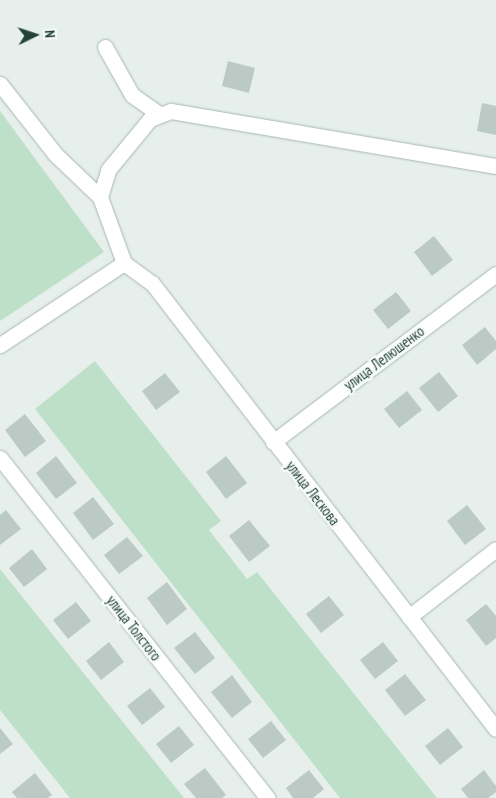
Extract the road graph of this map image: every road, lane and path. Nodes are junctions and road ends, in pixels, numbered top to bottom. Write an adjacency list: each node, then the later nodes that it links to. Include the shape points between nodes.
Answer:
1 (105, 47): 3 (street, via 132,95)
2 (0, 84): 5 (street, via 55,154)
3 (158, 113): 4 (street, via 171,111); 5 (street, via 108,170)
4 (496, 166)
5 (100, 197): 6 (street)
6 (124, 263): 8 (street); 9 (street, улица Лескова, via 152,283)
7 (496, 274): 9 (street, улица Лелюшенко)
8 (0, 346)
9 (273, 442): 12 (street, улица Лескова)
10 (0, 458): 14 (street, улица Толстого)
11 (496, 549): 12 (street)
12 (409, 617): 13 (street, улица Лескова)
13 (496, 730)
14 (268, 798)

